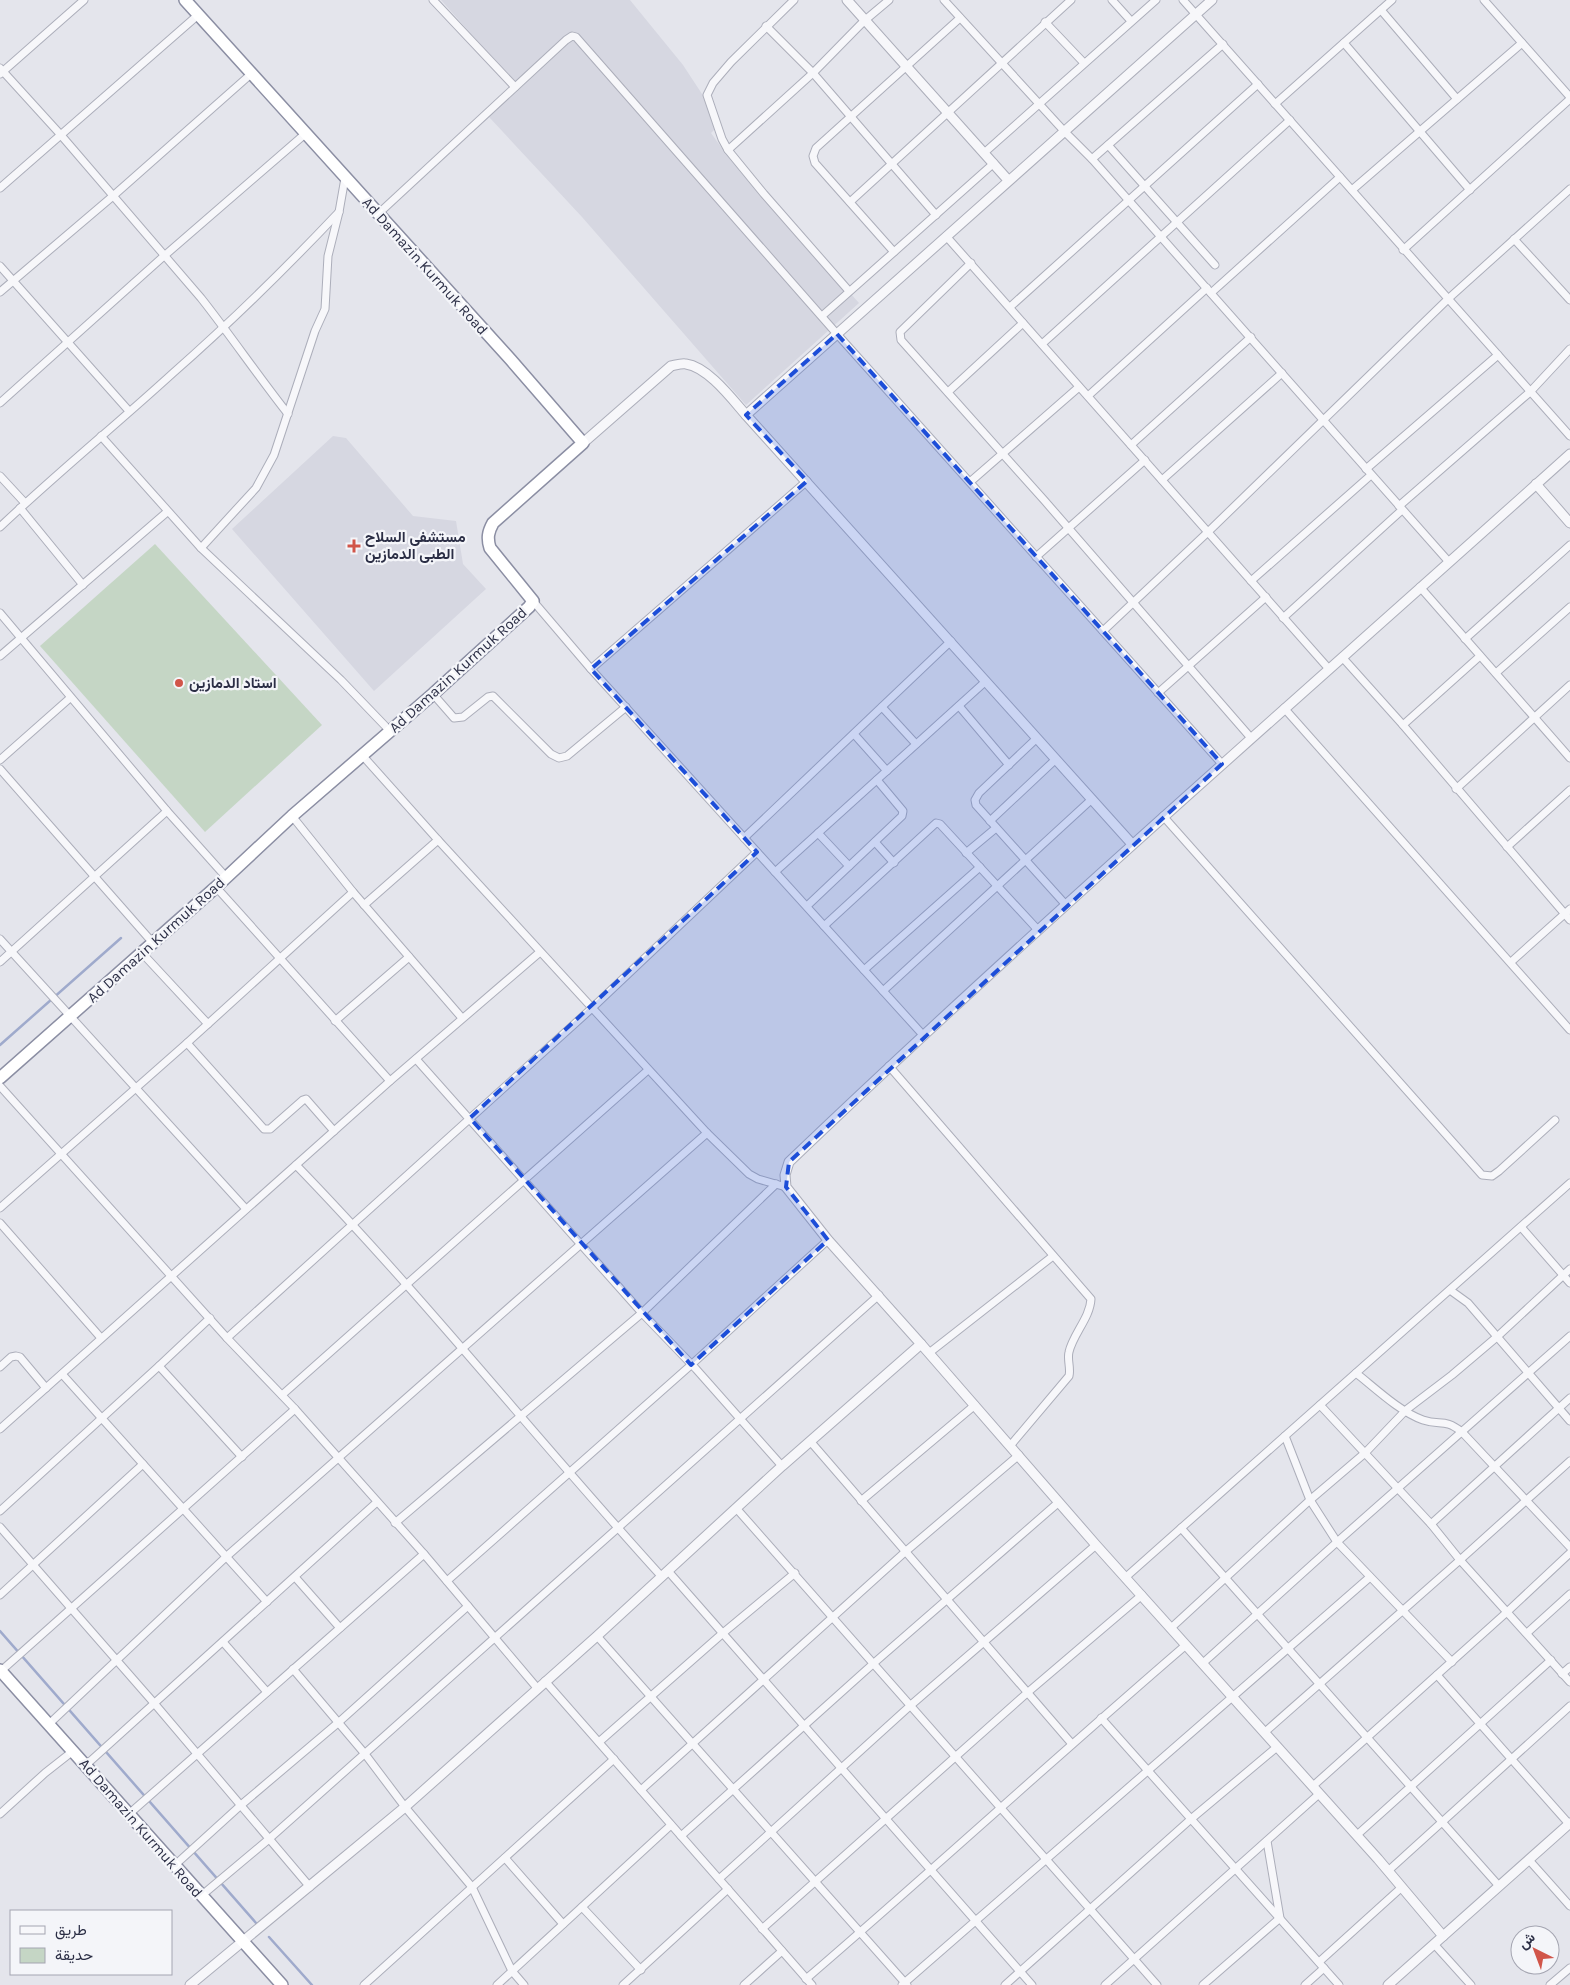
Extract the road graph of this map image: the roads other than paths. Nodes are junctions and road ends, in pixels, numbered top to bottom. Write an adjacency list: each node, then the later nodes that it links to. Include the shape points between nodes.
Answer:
1 (84, 0): 29 (street)
2 (185, 0): 16 (highway, Ad Damazin Kurmuk Road)
3 (433, 0): 33 (street)
4 (794, 0): 22 (street)
5 (846, 0): 19 (street)
6 (889, 0): 19 (street)
7 (944, 0): 18 (street)
8 (1071, 0): 21 (street)
9 (1112, 0): 20 (street)
10 (1156, 0): 20 (street)
11 (1183, 0): 17 (street)
12 (1212, 0): 17 (street)
13 (1392, 0): 15 (street)
14 (1489, 2): 23 (street)
15 (1380, 10): 24 (street); 35 (street)
16 (198, 15): 30 (highway, Ad Damazin Kurmuk Road); 43 (street)
17 (1195, 15): 25 (street); 41 (street)
18 (960, 18): 26 (street); 28 (street)
19 (864, 21): 28 (street); 31 (street)
20 (1131, 21): 27 (street)
21 (1045, 22): 26 (street); 27 (street)
22 (766, 26): 31 (street); 46 (street, via 713,83 707,95)
23 (1522, 42): 34 (street); 35 (street)
24 (1344, 43): 37 (street); 42 (street)
25 (1223, 44): 32 (street); 45 (street)
26 (1002, 62): 36 (street); 38 (street)
27 (1084, 63): 36 (street)
28 (906, 66): 38 (street); 39 (street)
29 (1, 71): 43 (street)
30 (251, 74): 44 (highway, Ad Damazin Kurmuk Road); 59 (street)
31 (813, 74): 39 (street); 46 (street)
32 (1258, 84): 37 (street); 54 (street)
33 (515, 87): 63 (street); 82 (street, via 566,40 576,37)
34 (1570, 98): 58 (street)
35 (1457, 99): 42 (street)
36 (1039, 103): 41 (street); 47 (street)
37 (1276, 104): 40 (street)
38 (948, 112): 47 (street); 50 (street)
39 (850, 117): 50 (street); 61 (street, via 816,148 812,156)
40 (1290, 120): 51 (street); 65 (street)
41 (1064, 131): 48 (street); 53 (street)
42 (1420, 131): 57 (street); 58 (street)
43 (60, 134): 55 (street); 59 (street)
44 (305, 134): 52 (highway, Ad Damazin Kurmuk Road); 71 (street)
45 (1108, 145): 48 (street); 54 (street)
46 (728, 150): 77 (street)
47 (984, 152): 49 (street)
48 (1092, 159): 60 (street)
49 (994, 163): 53 (street); 64 (street)
50 (891, 164): 61 (street); 64 (street)
51 (1340, 177): 57 (street); 76 (street)
52 (345, 178): 62 (street); 63 (highway, Ad Damazin Kurmuk Road)
53 (1008, 180): 67 (street)
54 (1143, 185): 60 (street); 65 (street)
55 (0, 188)
56 (1570, 189): 68 (street)
57 (1352, 190): 69 (street)
58 (1470, 190): 69 (street)
59 (113, 196): 71 (street); 75 (street)
60 (1128, 200): 66 (street); 81 (street)
61 (850, 202): 70 (street)
62 (339, 212): 84 (street); 98 (street, via 328,256 325,309)
63 (378, 214): 103 (highway, Ad Damazin Kurmuk Road)
64 (936, 215): 70 (street)
65 (1176, 222): 66 (street); 73 (street)
66 (1160, 235): 76 (street); 88 (street)
67 (946, 236): 72 (street); 85 (street)
68 (1514, 239): 79 (street); 80 (street)
69 (1403, 250): 79 (street)
70 (894, 252): 77 (street)
71 (164, 256): 84 (street); 87 (street)
72 (971, 263): 81 (street); 93 (street, via 900,332 901,340)
73 (1215, 265)
74 (0, 266): 75 (street)
75 (13, 281): 78 (street); 87 (street)
76 (1209, 290): 86 (street); 95 (street)
77 (849, 291): 82 (street)
78 (0, 292)
79 (1448, 299): 90 (street); 100 (street)
80 (1570, 300)
81 (1010, 307): 83 (street)
82 (822, 316): 85 (street)
83 (1024, 323): 88 (street); 93 (street)
84 (223, 326): 97 (street); 98 (street, via 255,374)
85 (837, 334): 99 (street); 112 (street)
86 (1251, 338): 91 (street); 104 (street)
87 (69, 342): 96 (street); 97 (street)
88 (1042, 344): 92 (street)
89 (1570, 349): 94 (street)
90 (1498, 355): 94 (street); 108 (street)
91 (1282, 373): 100 (street); 110 (street)
92 (1080, 387): 95 (street); 105 (street)
93 (948, 392): 105 (street)
94 (1530, 392): 102 (street); 115 (street)
95 (1088, 396): 104 (street)
96 (0, 403)
97 (129, 411): 101 (street)
98 (288, 414): 122 (street, via 274,455 256,488)
99 (746, 415): 103 (street, via 711,377 685,363 671,366); 111 (street)
100 (1322, 420): 108 (street); 120 (street)
101 (101, 436): 114 (street); 116 (street)
102 (1570, 436)
103 (583, 443): 129 (highway, Ad Damazin Kurmuk Road, via 489,529 490,548)
104 (1131, 445): 107 (street)
105 (1003, 454): 112 (street); 119 (street)
106 (1570, 454): 113 (street)
107 (1145, 460): 110 (street); 119 (street)
108 (1368, 472): 115 (street); 125 (street)
109 (0, 476): 114 (street)
110 (1162, 480): 120 (street)
111 (807, 481): 137 (street); 142 (street)
112 (970, 482): 123 (street)
113 (1536, 484): 117 (street); 124 (street)
114 (23, 506): 118 (street); 126 (street)
115 (1401, 508): 124 (street); 133 (street)
116 (167, 512): 122 (street); 126 (street)
117 (1570, 522)
118 (0, 527)
119 (1068, 528): 123 (street); 130 (street)
120 (1209, 531): 125 (street); 130 (street)
121 (1570, 545): 136 (street)
122 (201, 548): 156 (street, via 341,680)
123 (1036, 557): 134 (street)
124 (1449, 562): 127 (street)
125 (1251, 581): 128 (street)
126 (83, 585): 135 (street)
127 (1420, 587): 136 (street); 140 (street)
128 (1266, 598): 133 (street); 141 (street)
129 (533, 601): 142 (street); 148 (highway, Ad Damazin Kurmuk Road)
130 (1134, 602): 134 (street); 141 (street)
131 (1570, 607): 144 (street)
132 (0, 613): 135 (street)
133 (1283, 618): 143 (street)
134 (1103, 631): 147 (street)
135 (21, 639): 138 (street); 149 (street)
136 (1465, 639): 139 (street)
137 (951, 642): 145 (street); 151 (street)
138 (0, 656)
139 (1480, 656): 144 (street); 155 (street)
140 (1342, 657): 143 (street); 155 (street)
141 (1189, 666): 147 (street); 159 (street)
142 (591, 669): 152 (street)
143 (1329, 669): 153 (street)
144 (1496, 673): 154 (street)
145 (986, 681): 150 (street); 158 (street)
146 (1570, 685): 154 (street)
147 (1158, 693): 165 (street)
148 (433, 694): 152 (street, via 458,719 493,696 551,754 559,758 567,756); 156 (highway, Ad Damazin Kurmuk Road)
149 (70, 698): 164 (street); 173 (street)
150 (959, 706): 160 (street); 166 (street)
151 (882, 707): 157 (street); 160 (street)
152 (626, 708): 179 (street)
153 (1284, 708): 159 (street); 210 (street)
154 (1534, 717): 162 (street); 170 (street)
155 (1403, 725): 170 (street)
156 (390, 731): 161 (highway, Ad Damazin Kurmuk Road)
157 (854, 734): 168 (street); 179 (street)
158 (1038, 738): 163 (street); 166 (street)
159 (1251, 738): 165 (street)
160 (916, 744): 168 (street)
161 (362, 755): 174 (highway, Ad Damazin Kurmuk Road); 180 (street)
162 (1570, 758)
163 (1056, 759): 172 (street); 176 (street)
164 (0, 760)
165 (1222, 764): 175 (street)
166 (1008, 766): 176 (street, via 978,793 975,800)
167 (0, 769): 191 (street)
168 (888, 770): 169 (street)
169 (877, 780): 178 (street); 181 (street, via 903,814)
170 (1456, 788): 183 (street)
171 (1570, 790): 183 (street)
172 (1092, 799): 182 (street); 186 (street)
173 (167, 811): 191 (street); 192 (street)
174 (292, 816): 192 (highway, Ad Damazin Kurmuk Road); 195 (street)
175 (1163, 816): 182 (street); 229 (street, via 1482,1174 1492,1176 1499,1171)
176 (990, 821): 177 (street)
177 (996, 828): 185 (street); 186 (street)
178 (818, 833): 188 (street); 190 (street)
179 (744, 838): 184 (street)
180 (438, 840): 196 (street); 205 (street)
181 (875, 842): 187 (street); 188 (street)
182 (1132, 844): 197 (street)
183 (1507, 847): 199 (street)
184 (757, 852): 190 (street); 213 (street)
185 (966, 853): 187 (street, via 936,823); 189 (street)
186 (1026, 861): 193 (street); 197 (street)
187 (894, 863): 200 (street)
188 (850, 866): 198 (street)
189 (980, 867): 193 (street); 211 (street)
190 (775, 872): 198 (street)
191 (94, 877): 203 (street); 204 (street)
192 (226, 878): 194 (highway, Ad Damazin Kurmuk Road)
193 (997, 886): 201 (street); 212 (street)
194 (216, 887): 203 (highway, Ad Damazin Kurmuk Road); 208 (street)
195 (353, 892): 196 (street); 208 (street)
196 (364, 905): 207 (street)
197 (1066, 905): 201 (street)
198 (807, 906): 200 (street)
199 (1568, 914): 210 (street)
200 (824, 926): 211 (street)
201 (1038, 930): 219 (street)
202 (0, 939): 204 (street)
203 (153, 943): 206 (highway, Ad Damazin Kurmuk Road)
204 (11, 952): 209 (street); 214 (street)
205 (540, 952): 213 (street); 215 (street)
206 (142, 953): 214 (highway, Ad Damazin Kurmuk Road); 217 (street)
207 (409, 956): 215 (street); 216 (street)
208 (280, 958): 216 (street); 217 (street)
209 (0, 962)
210 (1511, 962): 218 (street)
211 (864, 970): 212 (street)
212 (883, 991): 219 (street)
213 (592, 1009): 223 (street); 228 (street)
214 (71, 1015): 224 (highway, Ad Damazin Kurmuk Road); 227 (street)
215 (462, 1018): 221 (street)
216 (336, 1021): 225 (street)
217 (208, 1024): 220 (street)
218 (1570, 1030)
219 (923, 1035): 222 (street)
220 (187, 1043): 227 (street); 230 (street, via 264,1129 270,1129 306,1099)
221 (416, 1059): 225 (street); 228 (street)
222 (888, 1066): 237 (street, via 789,1162); 245 (street)
223 (648, 1070): 231 (street); 234 (street)
224 (0, 1078)
225 (390, 1081): 230 (street)
226 (0, 1086): 232 (street)
227 (136, 1088): 232 (street); 239 (street)
228 (470, 1118): 234 (street); 241 (street)
229 (1556, 1120)
230 (334, 1130): 233 (street)
231 (707, 1134): 236 (street, via 749,1174 758,1180); 244 (street)
232 (62, 1152): 238 (street); 247 (street)
233 (296, 1165): 239 (street); 241 (street)
234 (524, 1180): 244 (street); 250 (street)
235 (1570, 1183): 242 (street)
236 (776, 1184): 237 (street); 253 (street)
237 (786, 1186): 243 (street)
238 (0, 1208)
239 (246, 1210): 247 (street)
240 (0, 1223): 257 (street)
241 (354, 1225): 250 (street); 258 (street)
242 (1521, 1227): 248 (street); 251 (street)
243 (828, 1240): 252 (street); 262 (street)
244 (581, 1244): 253 (street); 260 (street)
245 (1053, 1256): 261 (street); 284 (street, via 1091,1299 1091,1306 1068,1353 1069,1376)
246 (1570, 1270): 248 (street)
247 (172, 1275): 254 (street); 257 (street)
248 (1564, 1276): 249 (street); 255 (street)
249 (1570, 1283)
250 (406, 1284): 260 (street); 269 (street)
251 (1450, 1290): 255 (street, via 1468,1303); 265 (street)
252 (879, 1295): 259 (street); 278 (street)
253 (642, 1313): 262 (street); 276 (street)
254 (210, 1318): 258 (street); 263 (street)
255 (1498, 1336): 266 (street); 275 (street)
256 (1570, 1336): 266 (street)
257 (101, 1338): 267 (street)
258 (227, 1338): 269 (street)
259 (921, 1344): 261 (street); 283 (street)
260 (462, 1350): 276 (street); 288 (street)
261 (929, 1353): 271 (street)
262 (691, 1365): 278 (street); 293 (street)
263 (160, 1366): 277 (street); 287 (street)
264 (0, 1367): 268 (street, via 16,1356)
265 (1356, 1373): 272 (street); 275 (street)
266 (1528, 1373): 273 (street); 281 (street)
267 (62, 1374): 268 (street); 277 (street)
268 (46, 1388): 280 (street)
269 (282, 1394): 274 (street)
270 (1570, 1398): 273 (street)
271 (975, 1405): 284 (street); 297 (street)
272 (1320, 1405): 282 (street); 285 (street)
273 (1559, 1408): 279 (street); 292 (street)
274 (295, 1410): 287 (street); 288 (street)
275 (1406, 1410): 281 (street, via 1422,1420 1447,1422); 285 (street)
276 (520, 1417): 293 (street); 303 (street)
277 (102, 1418): 290 (street); 302 (street)
278 (739, 1418): 291 (street); 306 (street)
279 (1570, 1421)
280 (0, 1429)
281 (1462, 1432): 292 (street); 294 (street)
282 (1285, 1436): 295 (street); 307 (street)
283 (810, 1441): 291 (street); 297 (street)
284 (1010, 1446): 286 (street)
285 (1365, 1453): 294 (street); 295 (street)
286 (1019, 1455): 299 (street); 311 (street)
287 (242, 1457): 301 (street)
288 (338, 1458): 298 (street); 314 (street)
289 (1570, 1461): 296 (street)
290 (143, 1464): 301 (street); 316 (street)
291 (782, 1466): 300 (street)
292 (1495, 1468): 296 (street); 304 (street)
293 (570, 1474): 306 (street); 323 (street)
294 (1398, 1488): 304 (street); 308 (street)
295 (1310, 1500): 308 (street); 322 (street)
296 (1527, 1500): 310 (street); 315 (street)
297 (862, 1501): 311 (street)
298 (377, 1502): 303 (street); 319 (street)
299 (1059, 1502): 309 (street); 327 (street)
300 (736, 1508): 317 (street); 318 (street)
301 (183, 1509): 314 (street); 330 (street)
302 (0, 1511)
303 (395, 1523): 313 (street)
304 (1431, 1524): 315 (street)
305 (0, 1527): 316 (street)
306 (618, 1528): 318 (street); 340 (street)
307 (1181, 1528): 320 (street); 322 (street)
308 (1337, 1542): 321 (street); 333 (street)
309 (1096, 1545): 320 (street); 342 (street)
310 (1570, 1547)
311 (905, 1552): 327 (street); 334 (street)
312 (1570, 1553): 332 (street)
313 (424, 1554): 323 (street); 335 (street)
314 (228, 1556): 328 (street); 345 (street)
315 (1460, 1560): 331 (street); 332 (street)
316 (33, 1564): 325 (street); 330 (street)
317 (795, 1572): 334 (street); 337 (street)
318 (665, 1574): 337 (street); 339 (street)
319 (295, 1577): 328 (street); 335 (street)
320 (1126, 1577): 326 (street)
321 (1370, 1577): 331 (street); 344 (street)
322 (1226, 1578): 333 (street); 336 (street)
323 (447, 1582): 329 (street)
324 (1570, 1594): 338 (street)
325 (0, 1595)
326 (1142, 1595): 336 (street); 361 (street)
327 (947, 1600): 342 (street); 348 (street)
328 (267, 1602): 341 (street)
329 (468, 1606): 340 (street); 368 (street)
330 (71, 1608): 345 (street); 352 (street)
331 (1402, 1610): 347 (street); 358 (street)
332 (1507, 1612): 338 (street); 347 (street)
333 (1257, 1614): 344 (street); 349 (street)
334 (833, 1616): 348 (street); 355 (street)
335 (340, 1628): 351 (street)
336 (1171, 1628): 343 (street)
337 (723, 1633): 355 (street); 363 (street)
338 (1527, 1633): 346 (street)
339 (597, 1636): 356 (street); 363 (street)
340 (494, 1637): 359 (street); 380 (street)
341 (222, 1642): 360 (street); 364 (street)
342 (983, 1642): 361 (street); 365 (street)
343 (1186, 1645): 349 (street); 367 (street)
344 (1288, 1649): 358 (street); 362 (street)
345 (117, 1660): 364 (street); 369 (street)
346 (1551, 1660): 353 (street); 370 (street)
347 (1452, 1662): 354 (street)
348 (874, 1663): 365 (street); 371 (street)
349 (1203, 1663): 362 (street)
350 (1570, 1667): 353 (street)
351 (293, 1670): 360 (street); 368 (street)
352 (0, 1671): 369 (highway, Ad Damazin Kurmuk Road)
353 (1562, 1674): 357 (street)
354 (1437, 1675): 370 (street); 373 (street)
355 (764, 1680): 371 (street); 375 (street)
356 (545, 1681): 359 (street); 374 (street)
357 (1570, 1682)
358 (1320, 1684): 372 (street); 373 (street)
359 (538, 1689): 393 (street)
360 (267, 1692): 379 (street)
361 (1027, 1693): 376 (street); 381 (street)
362 (1233, 1696): 372 (street); 386 (street)
363 (651, 1697): 374 (street); 375 (street)
364 (154, 1703): 379 (street); 384 (street)
365 (911, 1705): 381 (street); 385 (street)
366 (1570, 1706): 383 (street)
367 (1101, 1718): 376 (street); 386 (street)
368 (339, 1722): 380 (street); 392 (street)
369 (49, 1724): 378 (highway, Ad Damazin Kurmuk Road)
370 (1481, 1724): 383 (street); 388 (street)
371 (804, 1726): 385 (street); 389 (street)
372 (1265, 1732): 377 (street)
373 (1368, 1738): 387 (street); 388 (street)
374 (599, 1742): 382 (street)
375 (693, 1744): 389 (street); 390 (street)
376 (1072, 1744): 394 (street)
377 (1277, 1747): 387 (street); 398 (street)
378 (73, 1751): 384 (highway, Ad Damazin Kurmuk Road); 395 (street)
379 (197, 1754): 392 (street); 396 (street)
380 (365, 1754): 393 (street); 405 (street)
381 (956, 1756): 394 (street); 397 (street)
382 (614, 1759): 390 (street); 407 (street)
383 (1513, 1759): 399 (street); 400 (street)
384 (86, 1765): 396 (highway, Ad Damazin Kurmuk Road)
385 (841, 1768): 397 (street); 402 (street)
386 (1148, 1770): 398 (street); 408 (street)
387 (1313, 1786): 391 (street)
388 (1411, 1786): 399 (street); 403 (street)
389 (733, 1789): 402 (street); 404 (street)
390 (640, 1790): 401 (street)
391 (1319, 1794): 403 (street); 406 (street)
392 (241, 1805): 405 (street); 410 (street)
393 (404, 1807): 417 (street); 418 (street)
394 (1002, 1808): 408 (street); 412 (street)
395 (0, 1814)
396 (129, 1814): 410 (highway, Ad Damazin Kurmuk Road)
397 (886, 1818): 412 (street); 415 (street)
398 (1191, 1819): 411 (street); 424 (street)
399 (1442, 1821): 413 (street); 416 (street)
400 (1570, 1823): 409 (street)
401 (671, 1825): 404 (street); 423 (street)
402 (771, 1831): 414 (street); 415 (street)
403 (1357, 1835): 413 (street)
404 (681, 1836): 414 (street)
405 (269, 1839): 417 (street); 421 (street)
406 (1267, 1840): 411 (street); 425 (street)
407 (505, 1858): 418 (street); 427 (street)
408 (1046, 1859): 424 (street); 426 (street)
409 (1529, 1860): 416 (street); 422 (street)
410 (175, 1865): 421 (highway, Ad Damazin Kurmuk Road)
411 (1235, 1869): 425 (street); 434 (street)
412 (931, 1870): 426 (street); 429 (street)
413 (1388, 1871): 419 (street)
414 (719, 1879): 420 (street)
415 (815, 1881): 428 (street); 429 (street)
416 (1499, 1886): 430 (street)
417 (310, 1887): 431 (street)
418 (472, 1887): 438 (street); 444 (street)
419 (1402, 1887): 430 (street); 435 (street)
420 (728, 1890): 428 (street); 437 (street)
421 (201, 1896): 431 (highway, Ad Damazin Kurmuk Road)
422 (1570, 1906)
423 (582, 1907): 427 (street); 437 (street)
424 (1090, 1910): 434 (street); 439 (street)
425 (1280, 1918): 435 (street); 453 (street)
426 (976, 1921): 439 (street); 441 (street)
427 (563, 1924): 438 (street)
428 (762, 1929): 433 (street)
429 (860, 1932): 440 (street); 441 (street)
430 (1443, 1936): 432 (street)
431 (242, 1941): 442 (street); 443 (highway, Ad Damazin Kurmuk Road)
432 (1434, 1944): 456 (street); 457 (street)
433 (782, 1952): 440 (street); 448 (street)
434 (1134, 1959): 451 (street); 452 (street)
435 (1321, 1965): 454 (street); 455 (street)
436 (1570, 1968): 458 (street)
437 (641, 1970): 447 (street)
438 (512, 1971): 445 (street); 446 (street)
439 (1020, 1972): 449 (street); 450 (street)
440 (809, 1982)
441 (905, 1984)
442 (190, 1985)
443 (282, 1985)
444 (364, 1985)
445 (497, 1985)
446 (524, 1985)
447 (623, 1985)
448 (744, 1985)
449 (1005, 1985)
450 (1032, 1985)
451 (1105, 1985)
452 (1157, 1985)
453 (1203, 1985)
454 (1305, 1985)
455 (1338, 1985)
456 (1388, 1985)
457 (1471, 1985)
458 (1550, 1985)

